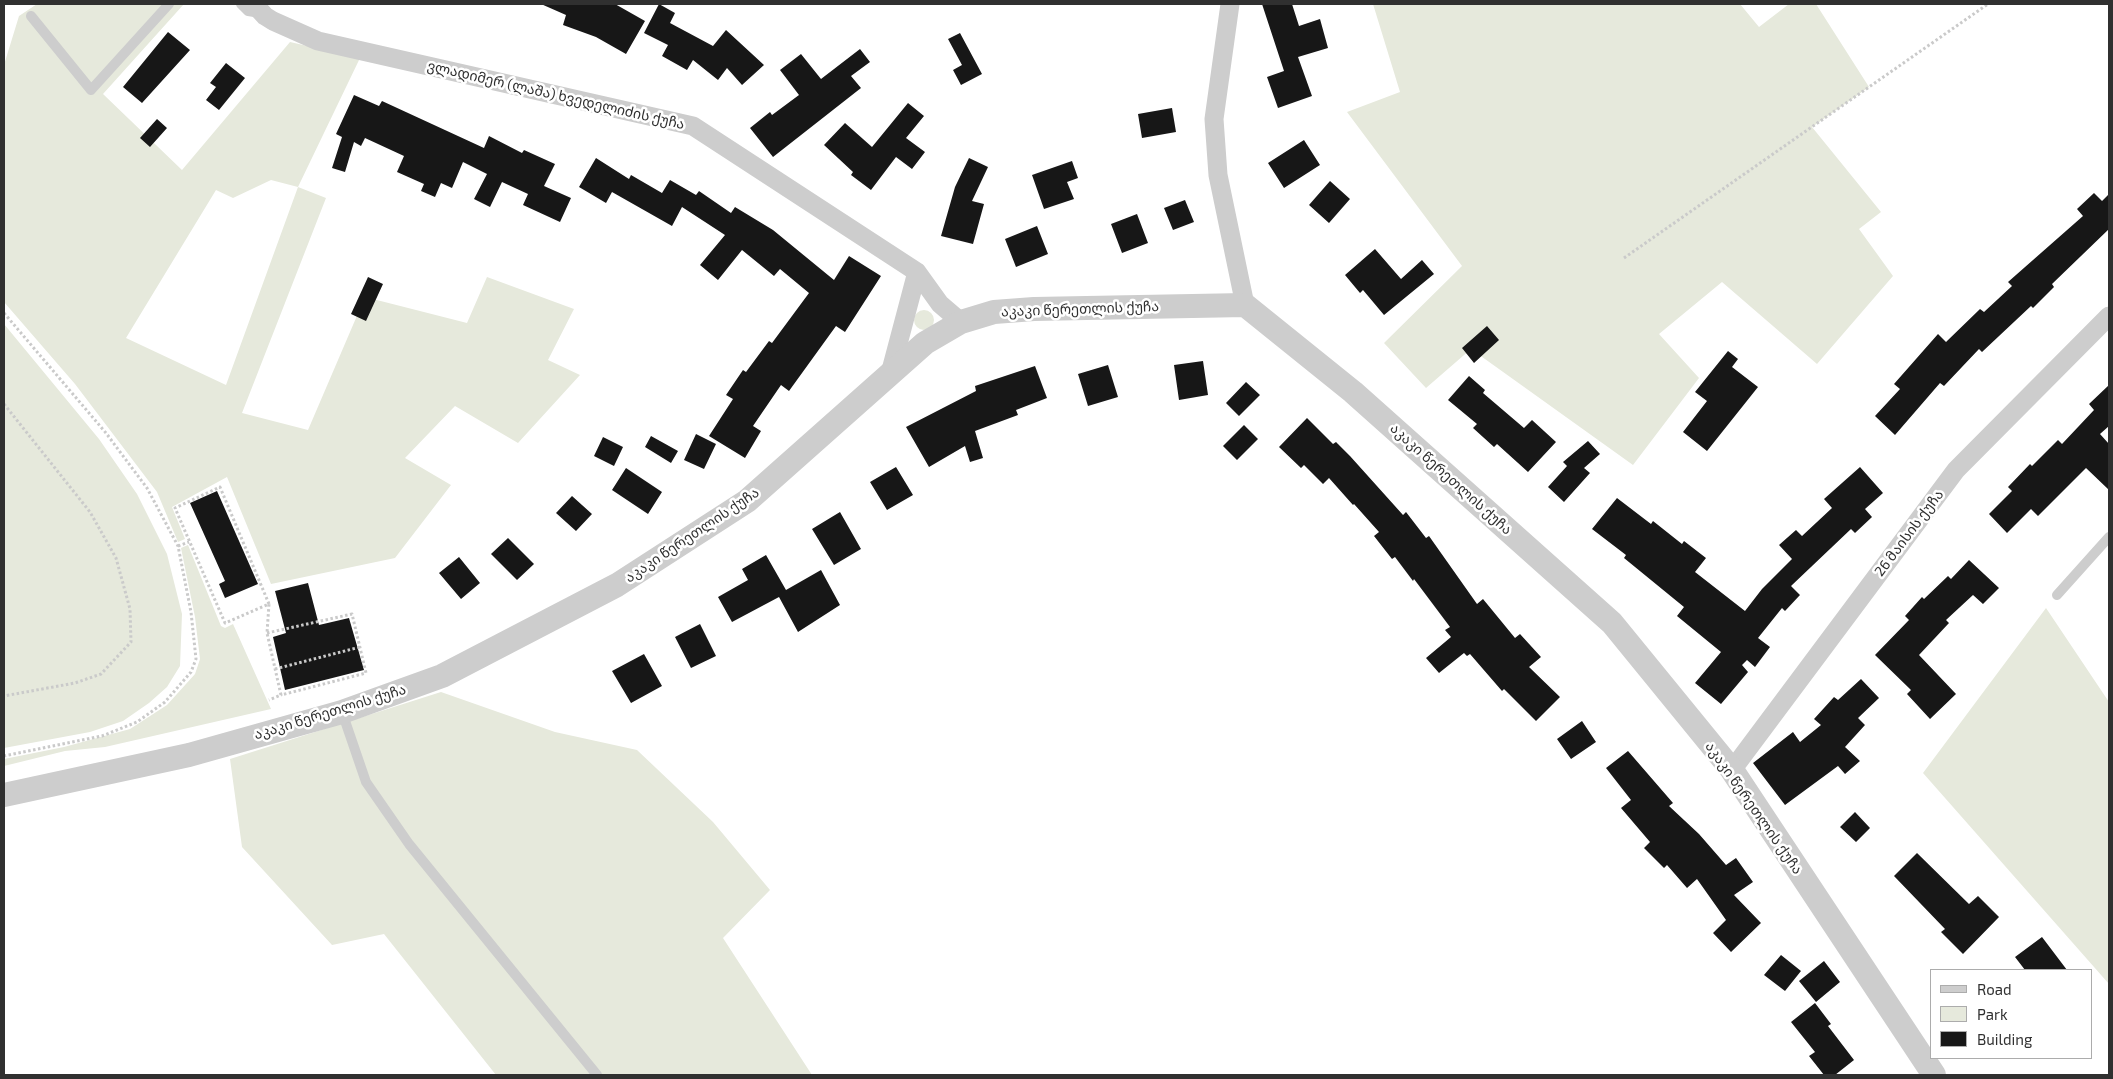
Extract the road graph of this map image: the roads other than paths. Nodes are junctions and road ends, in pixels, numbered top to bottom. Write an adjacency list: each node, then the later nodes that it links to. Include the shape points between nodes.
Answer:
1 (169, 4): 5 (lane, via 91,90)
2 (241, 4): 4 (lane, via 248,11)
3 (1230, 4): 7 (street, via 1214,119 1218,175)
4 (258, 8): 6 (street, ვლადიმერ (ლაშა) ხვედელიძის ქუჩა, via 288,30 318,41 694,126)
5 (31, 16)
6 (917, 272): 9 (street, ვლადიმერ (ლაშა) ხვედელიძის ქუჩა, via 940,304); 10 (street)
7 (1245, 305): 9 (street, აკაკი წერეთლის ქუჩა, via 1034,309 994,312); 14 (street, აკაკი წერეთლის ქუჩა, via 1353,392 1612,623)
8 (2109, 316): 14 (street, 26 მაისის ქუჩა, via 1956,470)
9 (962, 322): 10 (street, აკაკი წერეთლის ქუჩა, via 925,343)
10 (890, 374): 13 (street, აკაკი წერეთლის ქუჩა, via 747,501 617,584 442,676)
11 (2109, 537): 12 (lane)
12 (2057, 595)
13 (342, 712): 15 (street, აკაკი წერეთლის ქუჩა, via 189,755); 16 (lane, via 366,782 409,844)
14 (1732, 770): 17 (street, აკაკი წერეთლის ქუჩა)
15 (4, 795)
16 (597, 1075)
17 (1934, 1075)

